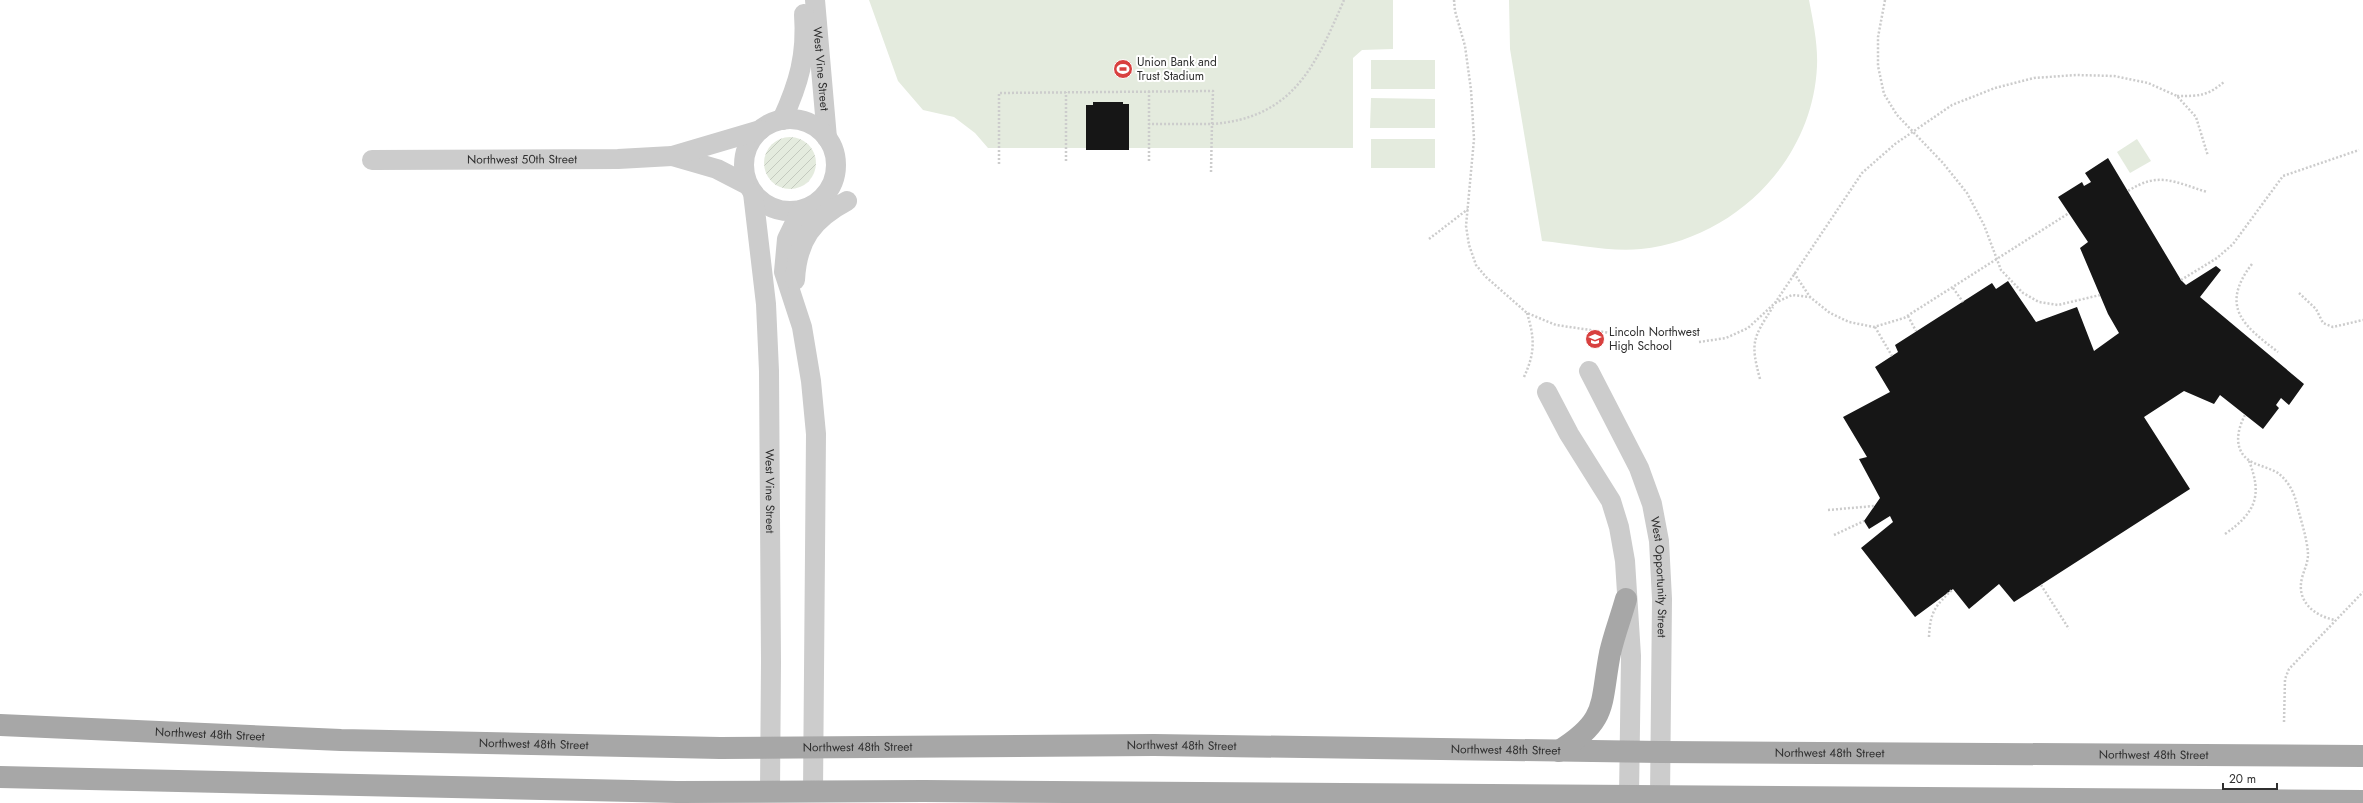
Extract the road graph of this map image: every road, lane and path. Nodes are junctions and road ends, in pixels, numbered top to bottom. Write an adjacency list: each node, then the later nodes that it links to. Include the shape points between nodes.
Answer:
1 (803, 0): 10 (street, West Vine Street, via 806,38 801,73)
2 (815, 0): 15 (street, West Vine Street)
3 (1344, 0): 12 (path, via 1308,74 1288,97 1248,118)
4 (1454, 0): 28 (path, via 1466,46 1472,97 1474,139)
5 (1885, 0): 14 (path, via 1878,37 1878,66 1884,94 1897,115)
6 (2225, 81): 9 (path, via 2212,93)
7 (1066, 92): 8 (path); 20 (path); 22 (path, via 999,93)
8 (1149, 92): 11 (path); 12 (path, via 1213,91)
9 (2177, 96): 14 (path, via 2148,83 2114,76 2034,78 1995,88 1952,105); 18 (path, via 2196,117)
10 (782, 120): 13 (street); 15 (street, via 807,122 818,128)
11 (1149, 124): 12 (path); 21 (path)
12 (1212, 124): 23 (path)
13 (760, 130): 17 (street, Northwest 50th Street); 24 (street, via 751,141 745,155 744,170)
14 (1913, 132): 32 (path, via 1967,193 1984,225); 34 (path, via 1862,173)
15 (827, 138): 29 (street, via 834,152 834,179 819,201)
16 (2359, 150): 35 (path, via 2283,176 2233,244 2218,258)
17 (672, 156): 19 (street, Northwest 50th Street, via 618,159); 24 (street, Northwest 50th Street, via 717,168)
18 (2208, 156)
19 (372, 160)
20 (1066, 161)
21 (1149, 163)
22 (999, 164)
23 (1211, 172)
24 (751, 189): 29 (street, via 774,209); 72 (street, West Vine Street, via 767,311)
25 (2128, 191): 26 (path, via 2140,183 2167,179)
26 (2207, 192)
27 (847, 201): 42 (street, via 826,212 802,244 796,262)
28 (1468, 209): 31 (path); 43 (path, via 1466,226 1476,264 1486,277)
29 (801, 210): 42 (street, via 787,238 785,253 784,272)
30 (2069, 214): 32 (path)
31 (1429, 239)
32 (1996, 260): 36 (path); 38 (path, via 2001,270 2023,293 2039,302 2058,305)
33 (2252, 264): 50 (path, via 2239,285 2238,309 2250,330)
34 (1794, 273): 39 (path); 41 (path)
35 (2181, 280)
36 (1953, 288): 40 (path); 44 (path)
37 (2299, 292): 45 (path, via 2316,309 2323,323 2333,327)
38 (2100, 295)
39 (1810, 297): 41 (path, via 1792,295); 46 (path, via 1830,313 1849,322)
40 (1963, 302)
41 (1775, 303): 49 (path, via 1748,328 1726,338); 54 (path, via 1755,334 1754,358)
42 (796, 304): 73 (street, via 809,366 816,434)
43 (1527, 313): 48 (path, via 1556,325); 53 (path, via 1534,341 1532,359)
44 (1908, 316): 46 (path); 47 (path)
45 (2363, 320)
46 (1875, 327): 51 (path)
47 (1916, 331)
48 (1612, 333)
49 (1699, 342)
50 (2278, 352)
51 (1892, 356)
52 (1589, 371): 76 (street, West Opportunity Street, via 1639,468 1652,504 1659,541 1662,600)
53 (1524, 377)
54 (1760, 379)
55 (1547, 392): 66 (street, via 1569,434 1611,501 1619,526 1625,561)
56 (2245, 415): 57 (path, via 2237,440)
57 (2249, 460): 61 (path, via 2254,473 2256,497 2247,517); 67 (path, via 2277,473 2294,494 2308,555 2302,579 2306,605 2313,612)
58 (1874, 506): 59 (path)
59 (1828, 510)
60 (1864, 521): 62 (path)
61 (2225, 534)
62 (1834, 535)
63 (2041, 585): 68 (path)
64 (1952, 589): 69 (path, via 1933,610)
65 (2363, 592): 67 (path)
66 (1626, 600): 74 (main road, via 1611,652 1603,701 1597,717 1584,735); 75 (street, via 1631,656)
67 (2335, 620): 70 (path, via 2289,669 2284,687)
68 (2069, 629)
69 (1929, 637)
70 (2284, 722)
71 (0, 725): 72 (main road, Northwest 48th Street, via 341,740 720,748)
72 (770, 746): 73 (main road, Northwest 48th Street); 79 (street, West Vine Street)
73 (814, 747): 74 (main road, Northwest 48th Street, via 1154,745); 80 (street)
74 (1560, 751): 75 (main road, Northwest 48th Street)
75 (1631, 752): 76 (main road, Northwest 48th Street); 81 (street)
76 (1661, 752): 77 (main road, Northwest 48th Street); 82 (street, West Opportunity Street)
77 (2363, 756)
78 (0, 777): 79 (main road)
79 (770, 792): 80 (main road)
80 (813, 792): 81 (main road)
81 (1629, 797): 82 (main road)
82 (1660, 797): 83 (main road)
83 (2363, 801)

